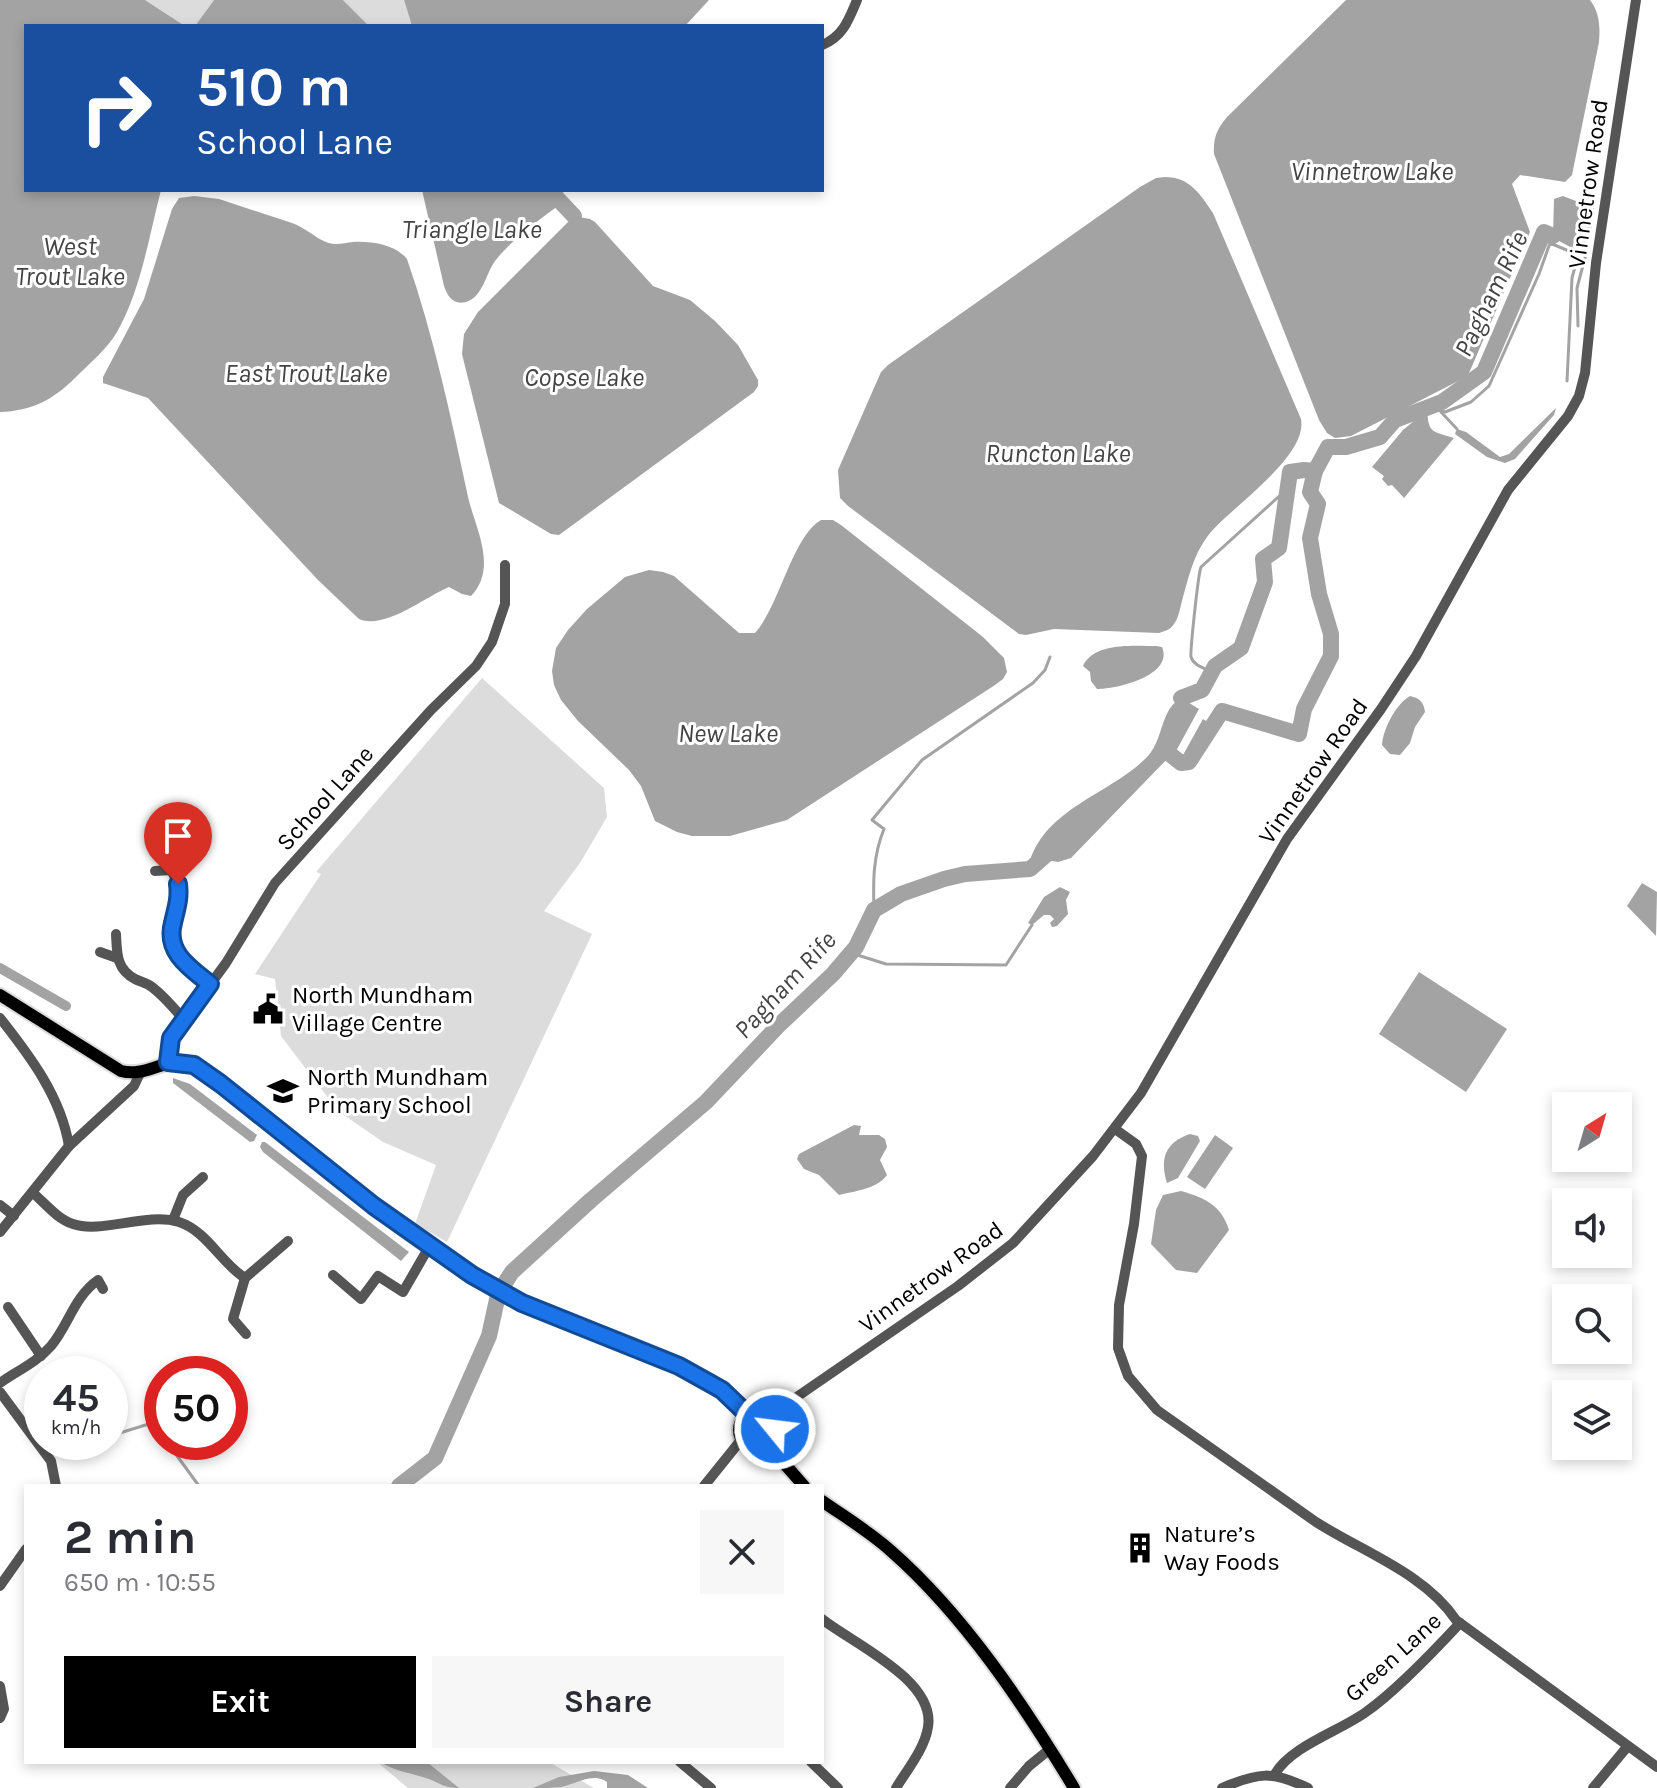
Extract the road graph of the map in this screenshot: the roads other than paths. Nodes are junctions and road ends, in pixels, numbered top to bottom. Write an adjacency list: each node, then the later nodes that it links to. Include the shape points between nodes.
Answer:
1 (857, 0): 3 (street, via 844,30)
2 (1636, 0): 17 (street, Vinnetrow Road, via 1596,263 1585,373 1575,405 1508,490 1416,656 1287,839)
3 (824, 44)
4 (505, 565): 11 (street, School Lane, via 505,604 492,642 476,666 275,883)
5 (174, 855): 6 (street)
6 (171, 870): 7 (street); 11 (street, via 179,895 170,941)
7 (155, 871)
8 (116, 934): 10 (street)
9 (100, 952): 10 (street)
10 (117, 958): 14 (street, via 128,975 149,984)
11 (210, 984): 14 (street, School Lane)
12 (0, 995): 16 (main road, via 115,1068)
13 (0, 1018): 18 (street, via 48,1088 62,1114)
14 (184, 1020): 15 (street, School Lane, via 171,1038)
15 (168, 1062): 16 (main road); 26 (main road, via 194,1065 221,1084)
16 (141, 1071): 18 (street, via 134,1086)
17 (1115, 1129): 37 (street, Vinnetrow Road, via 1013,1243); 46 (street, via 1136,1144 1142,1156 1119,1305 1118,1348 1128,1376 1157,1410 1316,1522 1412,1579)
18 (69, 1146): 20 (street)
19 (203, 1177): 23 (street, via 183,1195)
20 (33, 1193): 22 (street); 23 (street, via 75,1225)
21 (0, 1205): 22 (street)
22 (14, 1216): 24 (street)
23 (173, 1220): 28 (street, via 195,1230)
24 (0, 1232)
25 (288, 1241): 28 (street)
26 (429, 1247): 27 (street, via 403,1292 378,1276 361,1299); 36 (main road, via 522,1303 687,1370 722,1390)
27 (333, 1275)
28 (245, 1278): 31 (street, via 233,1319)
29 (103, 1289): 32 (street, via 98,1280 85,1289)
30 (8, 1307): 32 (street)
31 (246, 1334)
32 (41, 1356)
33 (24, 1367): 34 (street)
34 (0, 1383)
35 (0, 1392): 40 (street, via 51,1461)
36 (747, 1414): 37 (main road); 38 (main road, via 738,1429)
37 (769, 1416): 39 (main road, via 775,1429)
38 (741, 1440): 39 (main road, via 751,1448); 41 (street)
39 (768, 1445): 42 (main road)
40 (56, 1484)
41 (706, 1484)
42 (802, 1484)
43 (824, 1502): 51 (main road, via 906,1564 991,1663)
44 (24, 1552): 45 (street)
45 (0, 1586)
46 (1460, 1623): 50 (street); 55 (street, Green Lane, via 1367,1712 1303,1749)
47 (824, 1625): 58 (street, via 897,1671 924,1702 928,1728)
48 (0, 1686): 49 (street)
49 (0, 1718)
50 (1627, 1747): 54 (street); 63 (street)
51 (1050, 1749): 59 (street); 60 (main road)
52 (682, 1764): 56 (street)
53 (813, 1764): 57 (street)
54 (1657, 1767)
55 (1275, 1774): 61 (street); 62 (street)
56 (711, 1788)
57 (838, 1788)
58 (896, 1788)
59 (1010, 1788)
60 (1074, 1788)
61 (1222, 1788)
62 (1308, 1788)
63 (1593, 1788)

